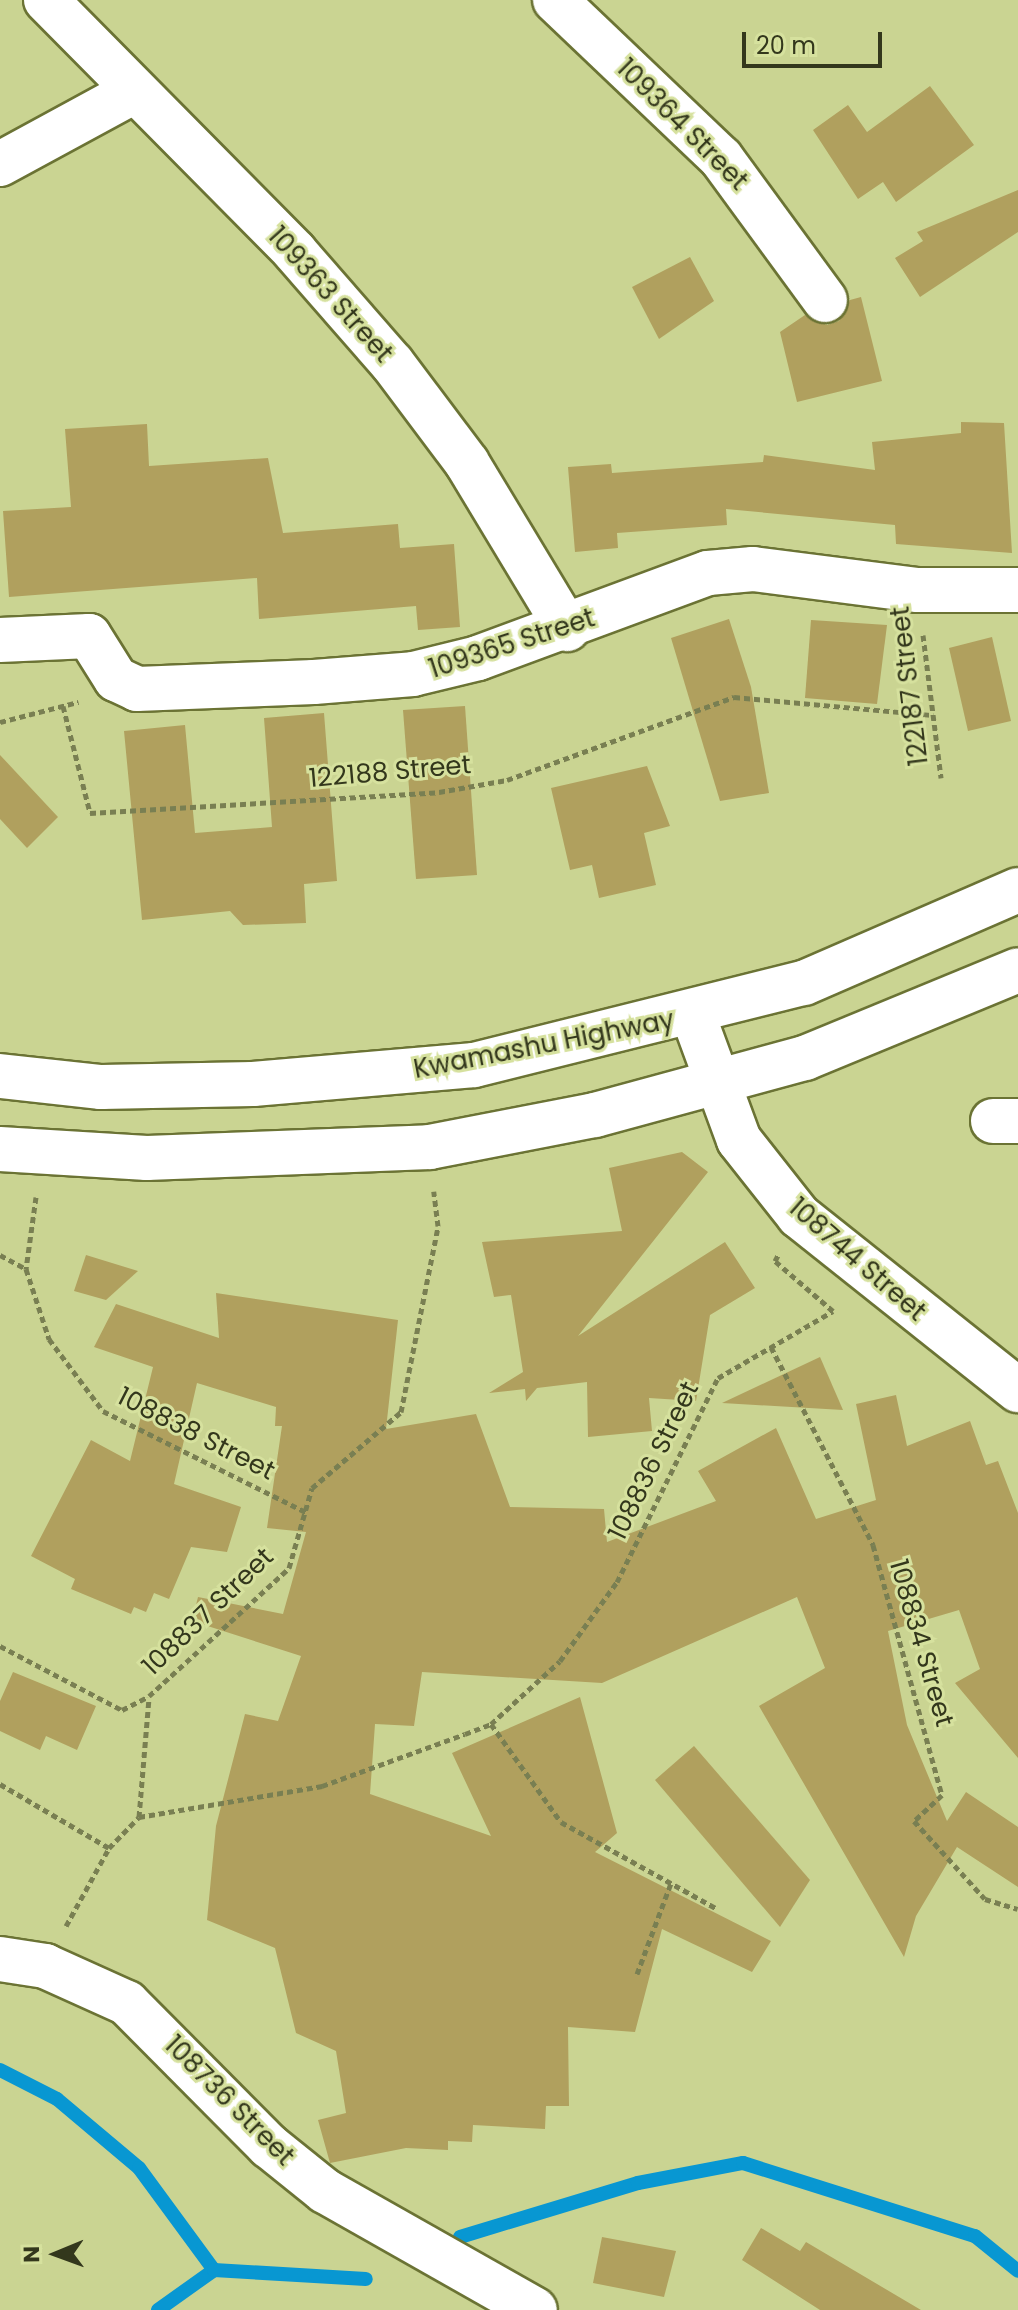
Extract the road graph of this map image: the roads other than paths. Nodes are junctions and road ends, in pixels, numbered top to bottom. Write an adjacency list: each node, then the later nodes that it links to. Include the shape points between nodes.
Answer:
1 (46, 0): 3 (street, 109363 Street)
2 (555, 0): 5 (street, 109364 Street, via 721,158)
3 (131, 93): 4 (street); 7 (street, 109363 Street, via 295,252 392,363 467,463)
4 (0, 164)
5 (825, 300)
6 (1018, 590): 7 (street, 109365 Street, via 918,590 753,569 708,573)
7 (567, 629): 8 (street, 109365 Street, via 413,674 137,689 116,679 89,636)
8 (0, 640)
9 (1018, 890): 11 (street, Kwamashu Highway, via 804,983)
10 (1018, 970): 13 (street, via 819,1052)
11 (693, 1015): 12 (street, Kwamashu Highway, via 474,1065 352,1080 101,1087); 13 (street, 108744 Street)
12 (0, 1076)
13 (715, 1084): 14 (street, via 430,1147 265,1156); 15 (street, 108744 Street, via 739,1140 799,1216)
14 (21, 1151)
15 (1018, 1390)
16 (0, 1959): 17 (street, 108736 Street, via 45,1966 127,2003 269,2146 325,2191)
17 (535, 2310)

